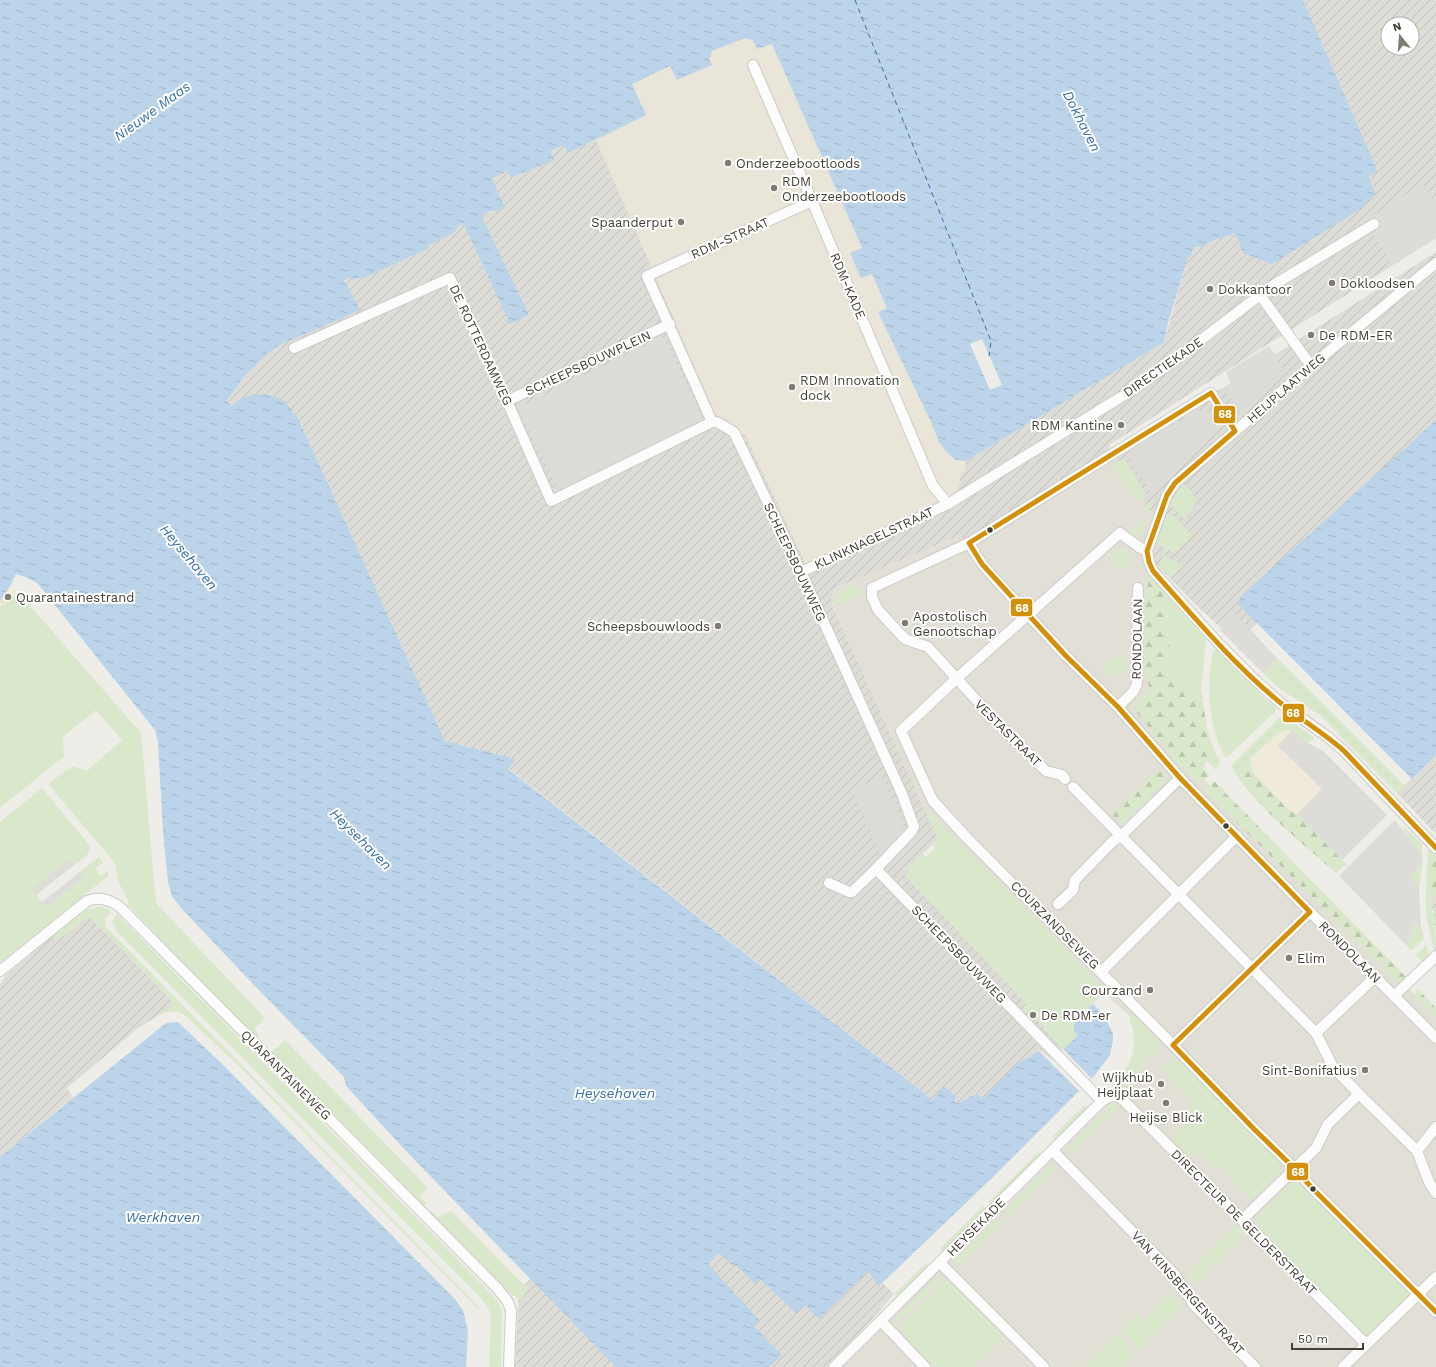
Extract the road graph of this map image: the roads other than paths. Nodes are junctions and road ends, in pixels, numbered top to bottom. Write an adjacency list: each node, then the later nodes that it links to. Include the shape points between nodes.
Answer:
1 (753, 66): 2 (street, RDM-KADE)
2 (812, 201): 6 (street, RDM-STRAAT, via 647,276); 12 (street, RDM-KADE, via 933,486)
3 (1374, 224): 5 (street, DIRECTIEKADE)
4 (1436, 263): 8 (street, HEIJPLAATWEG)
5 (1260, 296): 8 (street); 12 (street, DIRECTIEKADE, via 1150,378)
6 (670, 324): 9 (street, SCHEEPSBOUWPLEIN); 10 (street)
7 (294, 348): 9 (street, DE ROTTERDAMWEG, via 450,278)
8 (1311, 366): 11 (street, HEIJPLAATWEG)
9 (507, 401): 10 (street, DE ROTTERDAMWEG, via 551,501)
10 (712, 422): 15 (street, SCHEEPSBOUWWEG, via 717,422 734,432)
11 (1235, 431): 13 (street, via 1211,393); 14 (street, HEIJPLAATWEG, via 1175,483 1167,495)
12 (948, 504): 15 (street, KLINKNAGELSTRAAT)
13 (969, 543): 17 (street, RONDOLAAN, via 982,564); 18 (street, VESTASTRAAT, via 874,586 871,593 878,610 905,639 928,647)
14 (1147, 551): 17 (street, via 1120,533); 25 (street, via 1153,571 1221,646 1283,705 1344,751)
15 (801, 572): 26 (street, SCHEEPSBOUWWEG, via 902,794 914,827)
16 (1138, 588): 19 (street, RONDOLAAN, via 1137,684 1133,692)
17 (1029, 615): 18 (street); 19 (street, RONDOLAAN)
18 (956, 679): 21 (street, VESTASTRAAT, via 1046,771 1062,775); 34 (street, COURZANDSEWEG, via 901,731 933,801)
19 (1118, 707): 20 (street, RONDOLAAN)
20 (1180, 778): 23 (street); 24 (street, RONDOLAAN)
21 (1065, 779)
22 (1073, 787): 23 (street)
23 (1121, 836): 28 (street); 29 (street, via 1075,880 1073,890)
24 (1237, 836): 28 (street); 30 (street, RONDOLAAN)
25 (1436, 848)
26 (876, 869): 27 (street, SCHEEPSBOUWWEG, via 852,892); 41 (street, SCHEEPSBOUWWEG)
27 (830, 883)
28 (1178, 895): 32 (street); 34 (street)
29 (1058, 904)
30 (1310, 912): 32 (street); 35 (street, RONDOLAAN)
31 (1436, 956): 36 (street)
32 (1251, 968): 37 (street); 39 (street)
33 (0, 971): 54 (street, QUARANTAINEWEG, via 87,901 96,899 114,902 498,1289 511,1311)
34 (1101, 972): 39 (street, COURZANDSEWEG)
35 (1375, 977): 36 (street, RONDOLAAN); 37 (street)
36 (1394, 996): 38 (street, RONDOLAAN)
37 (1316, 1033): 40 (street, via 1333,1067)
38 (1436, 1038)
39 (1173, 1045): 45 (street, COURZANDSEWEG)
40 (1359, 1094): 44 (street); 45 (street, via 1328,1124 1316,1148)
41 (1102, 1101): 43 (street, HEYSEKADE); 47 (street, DIRECTEUR DE GELDERSTRAAT, via 1111,1096 1122,1099)
42 (1436, 1127): 44 (street)
43 (1053, 1150): 48 (street, HEYSEKADE); 58 (street, VAN KINSBERGENSTRAAT, via 1175,1275 1194,1305)
44 (1417, 1151): 46 (street)
45 (1295, 1169): 47 (street); 50 (street, COURZANDSEWEG)
46 (1436, 1193)
47 (1242, 1220): 53 (street, DIRECTEUR DE GELDERSTRAAT)
48 (940, 1263): 52 (street, HEYSEKADE); 57 (street)
49 (1436, 1277): 50 (street)
50 (1418, 1294): 51 (street, COURZANDSEWEG); 53 (street)
51 (1436, 1312)
52 (881, 1321): 55 (street, HEYSEKADE); 56 (street)
53 (1366, 1344): 59 (street)
54 (509, 1367)
55 (834, 1367)
56 (925, 1367)
57 (1044, 1367)
58 (1254, 1367)
59 (1343, 1367)

